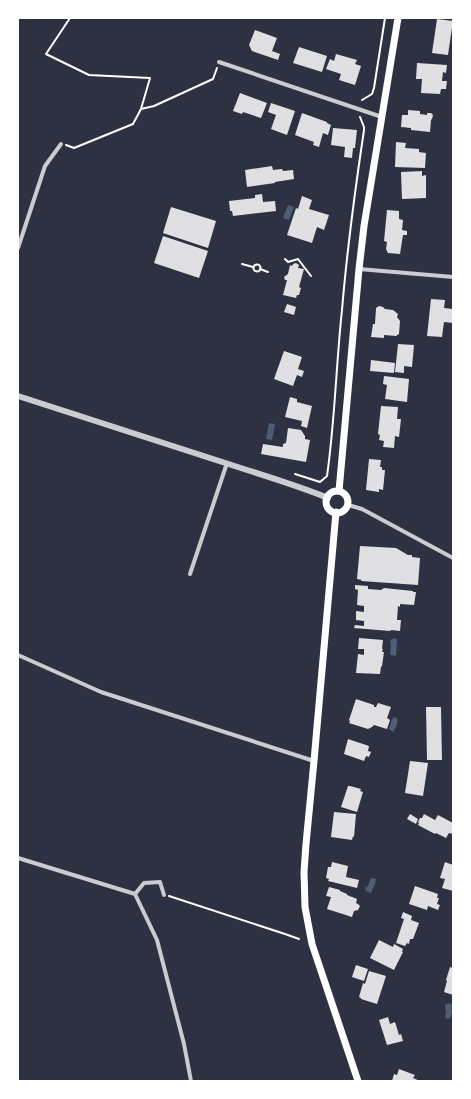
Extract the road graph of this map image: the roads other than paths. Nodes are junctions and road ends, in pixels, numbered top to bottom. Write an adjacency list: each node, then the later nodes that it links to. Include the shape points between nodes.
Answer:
1 (398, 18): 3 (main road)
2 (219, 62): 3 (street)
3 (382, 117): 6 (main road)
4 (62, 144): 5 (street, via 46,166)
5 (18, 248)
6 (359, 269): 7 (street); 10 (main road)
7 (453, 277)
8 (18, 396): 9 (street)
9 (227, 463): 11 (street); 15 (street)
10 (339, 492): 11 (main road, via 332,493); 12 (main road, via 346,496)
11 (328, 498): 13 (main road, via 328,507)
12 (348, 504): 13 (main road, via 343,511); 14 (street)
13 (336, 512): 17 (main road)
14 (453, 558)
15 (190, 574)
16 (18, 655): 17 (street, via 101,692)
17 (314, 761): 22 (main road, via 306,838 305,913 312,944)
18 (18, 858): 19 (street)
19 (135, 894): 20 (street, via 144,883 160,882); 21 (street, via 157,940)
20 (164, 894)
21 (191, 1081)
22 (358, 1081)

